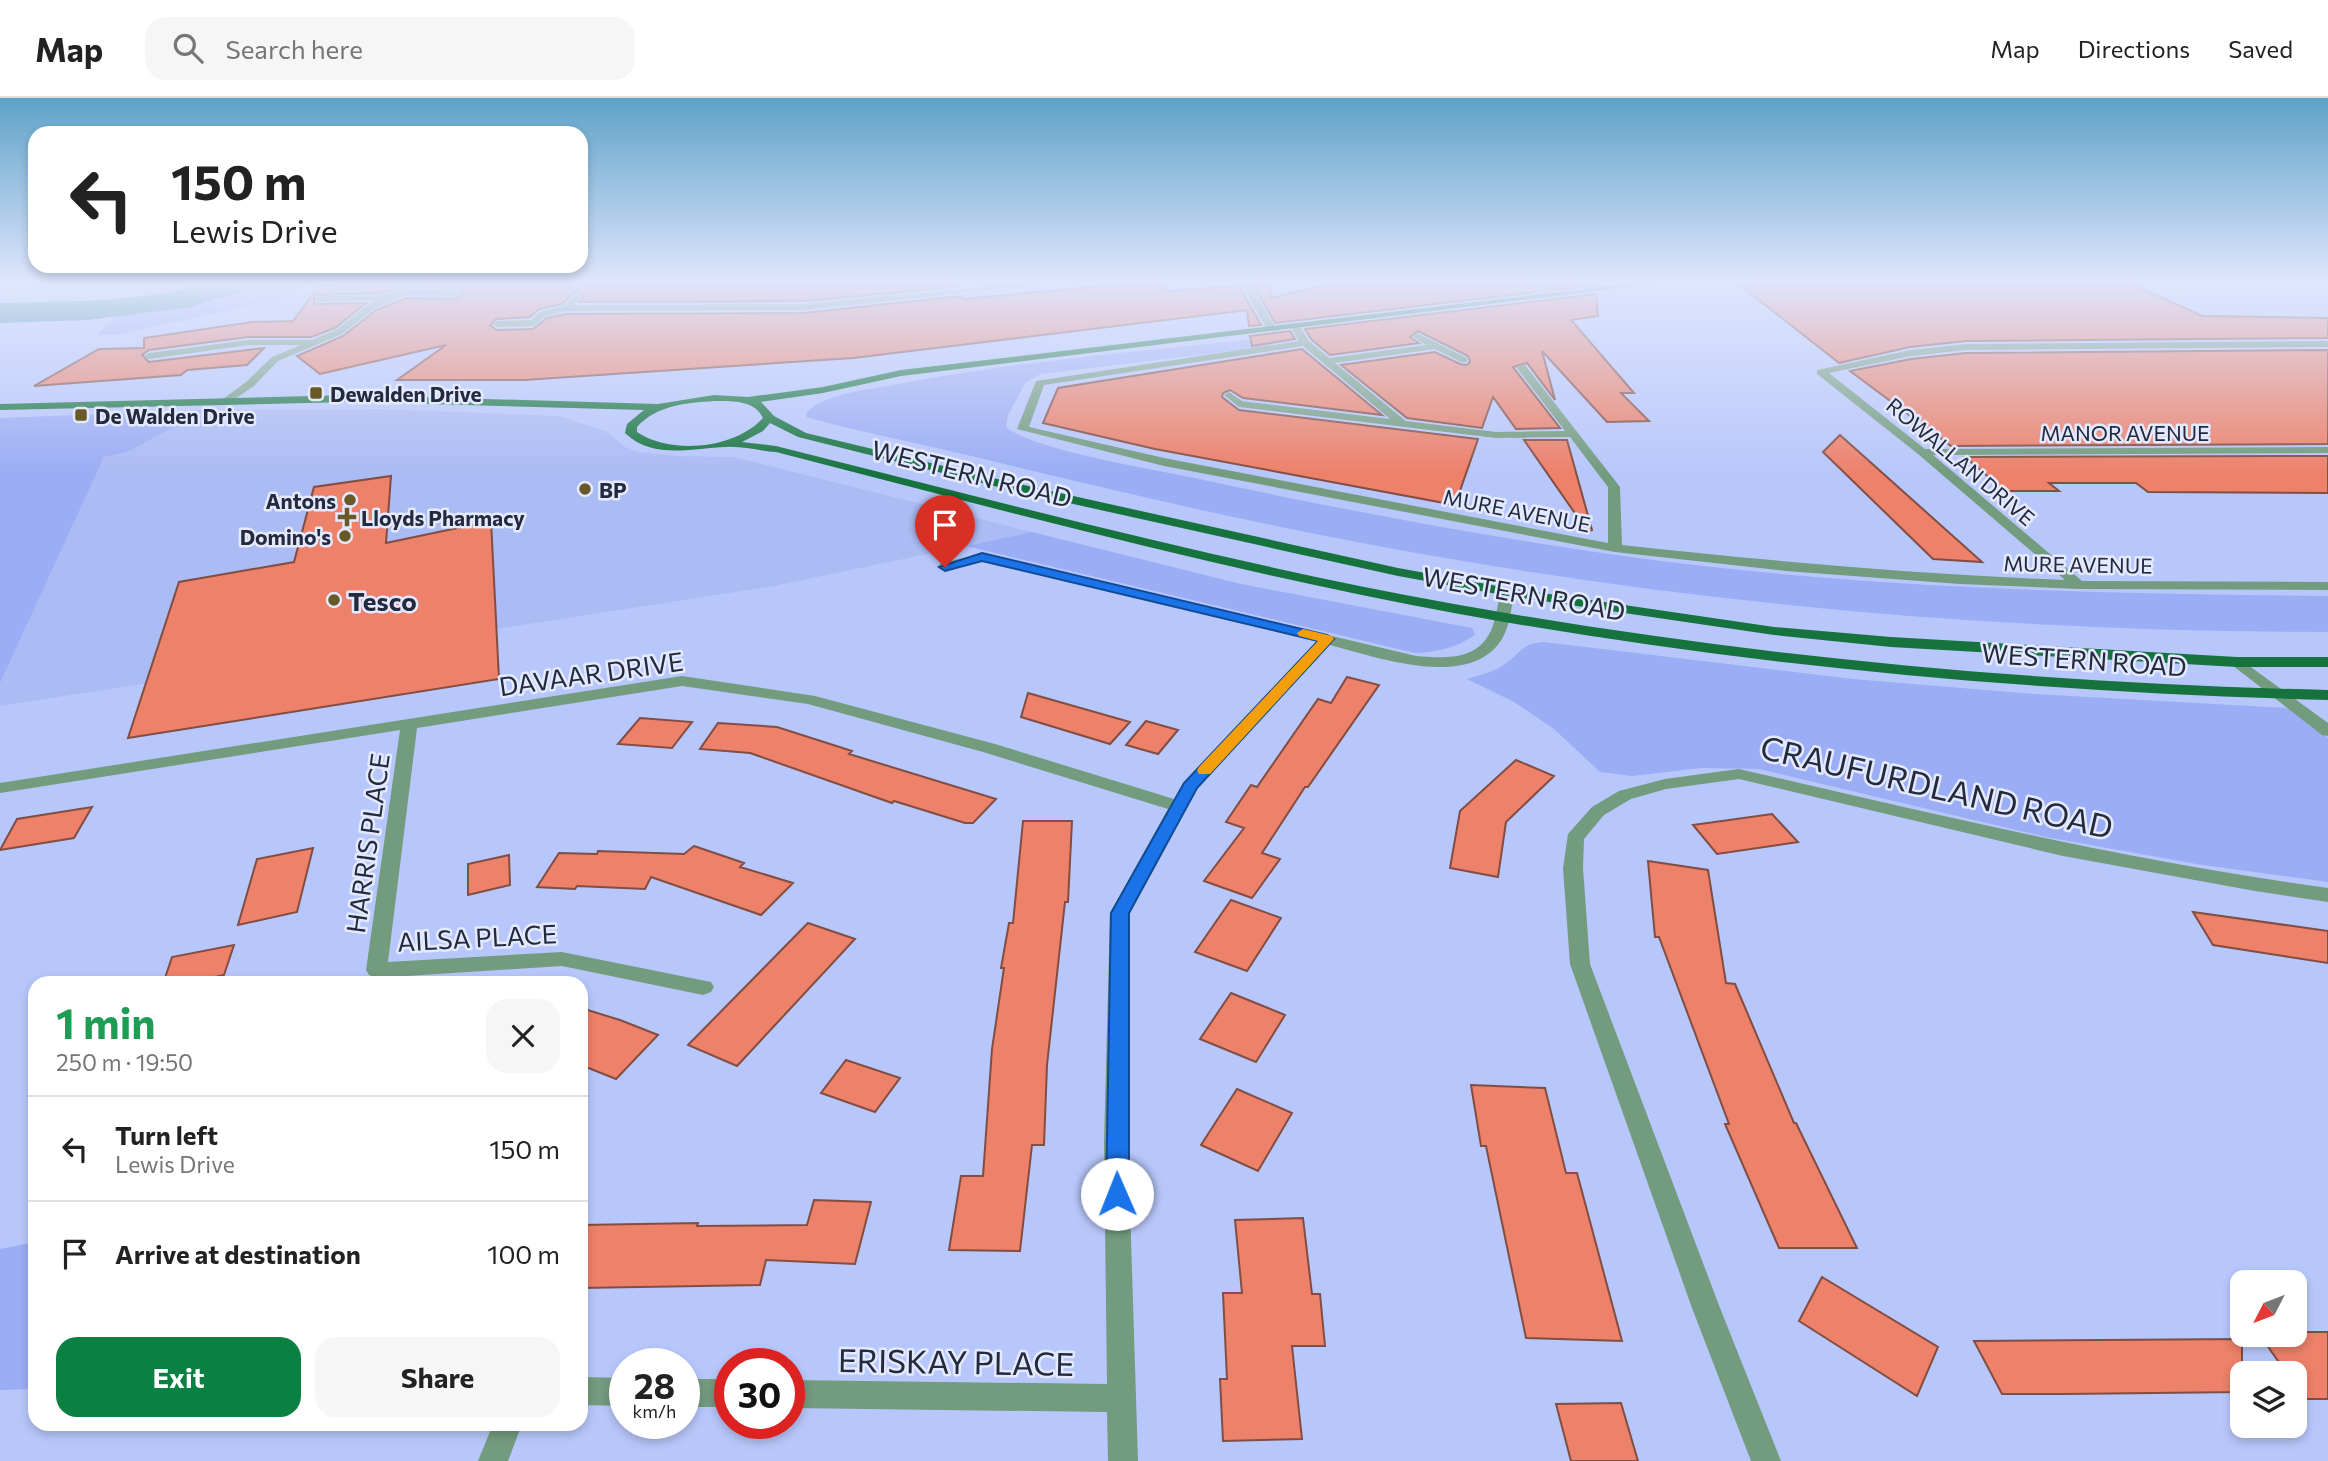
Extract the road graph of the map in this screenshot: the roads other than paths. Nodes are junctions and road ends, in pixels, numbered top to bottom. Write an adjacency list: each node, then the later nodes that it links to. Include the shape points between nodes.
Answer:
1 (238, 346): 8 (street)
2 (307, 346): 14 (street, via 275,359)
3 (1131, 346): 12 (main road, via 901,373)
4 (1281, 346): 28 (street, MURE AVENUE, via 1040,383 1023,429 1164,462)
5 (1309, 346): 10 (street)
6 (1437, 346): 9 (street); 10 (street)
7 (2134, 346): 27 (street, ROWALLAN DRIVE, via 1966,347 1821,372)
8 (149, 356)
9 (1464, 360)
10 (1328, 361): 22 (street)
11 (1521, 368): 24 (street)
12 (823, 390): 15 (main road); 19 (main road)
13 (1229, 395): 22 (street, via 1239,404)
14 (228, 399): 16 (main road, via 469,400); 17 (main road)
15 (746, 401): 18 (main road, via 714,398); 19 (main road, WESTERN ROAD)
16 (579, 406): 18 (main road); 20 (main road)
17 (0, 407)
18 (661, 407): 23 (main road)
19 (767, 414): 25 (main road, via 751,434); 32 (main road, WESTERN ROAD, via 802,435 1010,486)
20 (605, 416)
21 (618, 421): 23 (main road)
22 (1404, 425): 24 (street, via 1496,435)
23 (631, 426): 25 (main road, via 637,440 652,445 696,448)
24 (1574, 434): 28 (street, via 1614,487)
25 (726, 443): 33 (main road, WESTERN ROAD, via 776,449 1329,584)
26 (2328, 450): 27 (street, MANOR AVENUE)
27 (1922, 452): 30 (street, ROWALLAN DRIVE)
28 (1615, 548): 30 (street, MURE AVENUE, via 1786,567)
29 (945, 567): 34 (street, via 982,557)
30 (2079, 585): 31 (street, MURE AVENUE)
31 (2328, 586)
32 (1508, 592): 33 (street); 35 (main road, WESTERN ROAD, via 1826,636)
33 (1500, 616): 34 (street, via 1496,638 1475,658 1448,663 1420,662); 37 (main road, WESTERN ROAD, via 1892,670 2076,686)
34 (1327, 639): 42 (street, via 1190,786)
35 (2237, 662): 36 (main road, WESTERN ROAD); 37 (street)
36 (2328, 662)
37 (2281, 694): 38 (main road, WESTERN ROAD); 40 (street)
38 (2328, 695)
39 (409, 723): 41 (street, DAVAAR DRIVE); 42 (street, DAVAAR DRIVE, via 682,681 809,699 989,748); 44 (street, HARRIS PLACE)
40 (2328, 732)
41 (0, 788)
42 (1178, 807): 49 (street, via 1120,913 1116,1143)
43 (2328, 895): 53 (street, CRAUFURDLAND ROAD, via 2063,850 1739,774 1665,784 1625,795 1598,811 1575,838 1580,964)
44 (376, 970): 45 (street, AILSA PLACE, via 562,959)
45 (703, 987)
46 (588, 1391): 47 (street)
47 (609, 1392)
48 (805, 1394): 49 (street, ERISKAY PLACE)
49 (1122, 1398): 52 (street)
50 (505, 1431): 51 (street)
51 (493, 1461)
52 (1123, 1461)
53 (1766, 1461)

